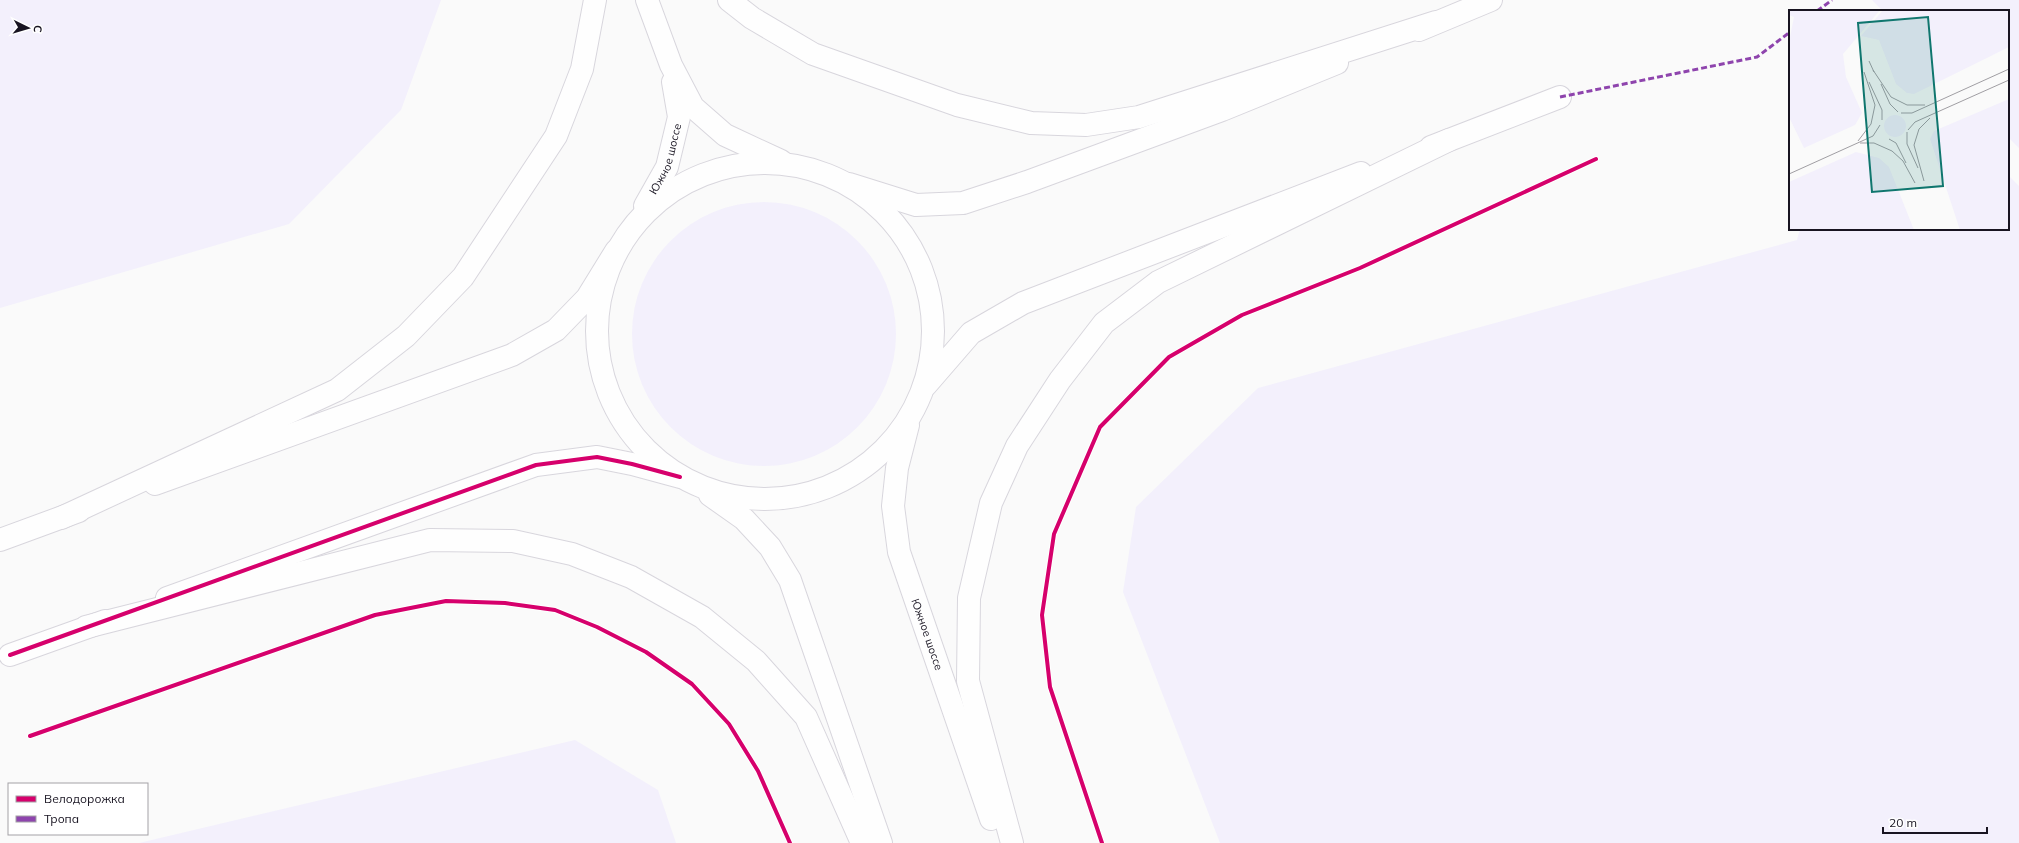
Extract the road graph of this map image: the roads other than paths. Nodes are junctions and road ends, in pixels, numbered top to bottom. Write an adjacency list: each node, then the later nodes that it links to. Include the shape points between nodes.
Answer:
1 (595, 0): 16 (main road, via 582,69 556,136 463,277 406,336 336,390)
2 (648, 0): 6 (main road, Южное шоссе)
3 (729, 0): 5 (main road, via 752,18 813,54 957,105 1031,123 1086,125 1139,117)
4 (1491, 0): 5 (main road)
5 (1436, 22): 10 (main road, via 1222,110 1027,182 962,203 916,205)
6 (671, 65): 9 (main road, Южное шоссе, via 693,106 725,135); 11 (main road, Южное шоссе, via 679,117 667,167)
7 (1560, 97): 8 (main road)
8 (1449, 140): 13 (main road, via 1023,303 971,333); 23 (main road, via 1158,282 1104,323 1060,380 1017,446 991,503 969,598 968,681)
9 (787, 163): 10 (main road, Южное шоссе, via 819,171); 11 (main road, Южное шоссе, via 744,163 703,174 665,194)
10 (849, 184): 13 (main road, Южное шоссе, via 893,221 923,271 934,327)
11 (635, 224): 12 (main road, Южное шоссе)
12 (616, 251): 15 (main road, Южное шоссе, via 601,291 596,334 602,377 619,417 646,451); 16 (main road, via 587,298 556,330 512,355)
13 (926, 385): 14 (main road, Южное шоссе)
14 (909, 420): 15 (main road, Южное шоссе, via 878,457 838,484 791,499 742,499); 22 (main road, Южное шоссе, via 897,468 894,506 899,552)
15 (688, 481): 18 (main road, via 632,464 597,457 536,465); 21 (main road, Южное шоссе, via 744,519 770,547 790,580)
16 (61, 518): 17 (main road)
17 (0, 540)
18 (86, 627): 19 (main road); 20 (main road, via 430,540 513,541 572,554 630,577 702,617 756,661 806,717)
19 (10, 655)
20 (862, 843)
21 (881, 843)
22 (1000, 843)
23 (1012, 843)

